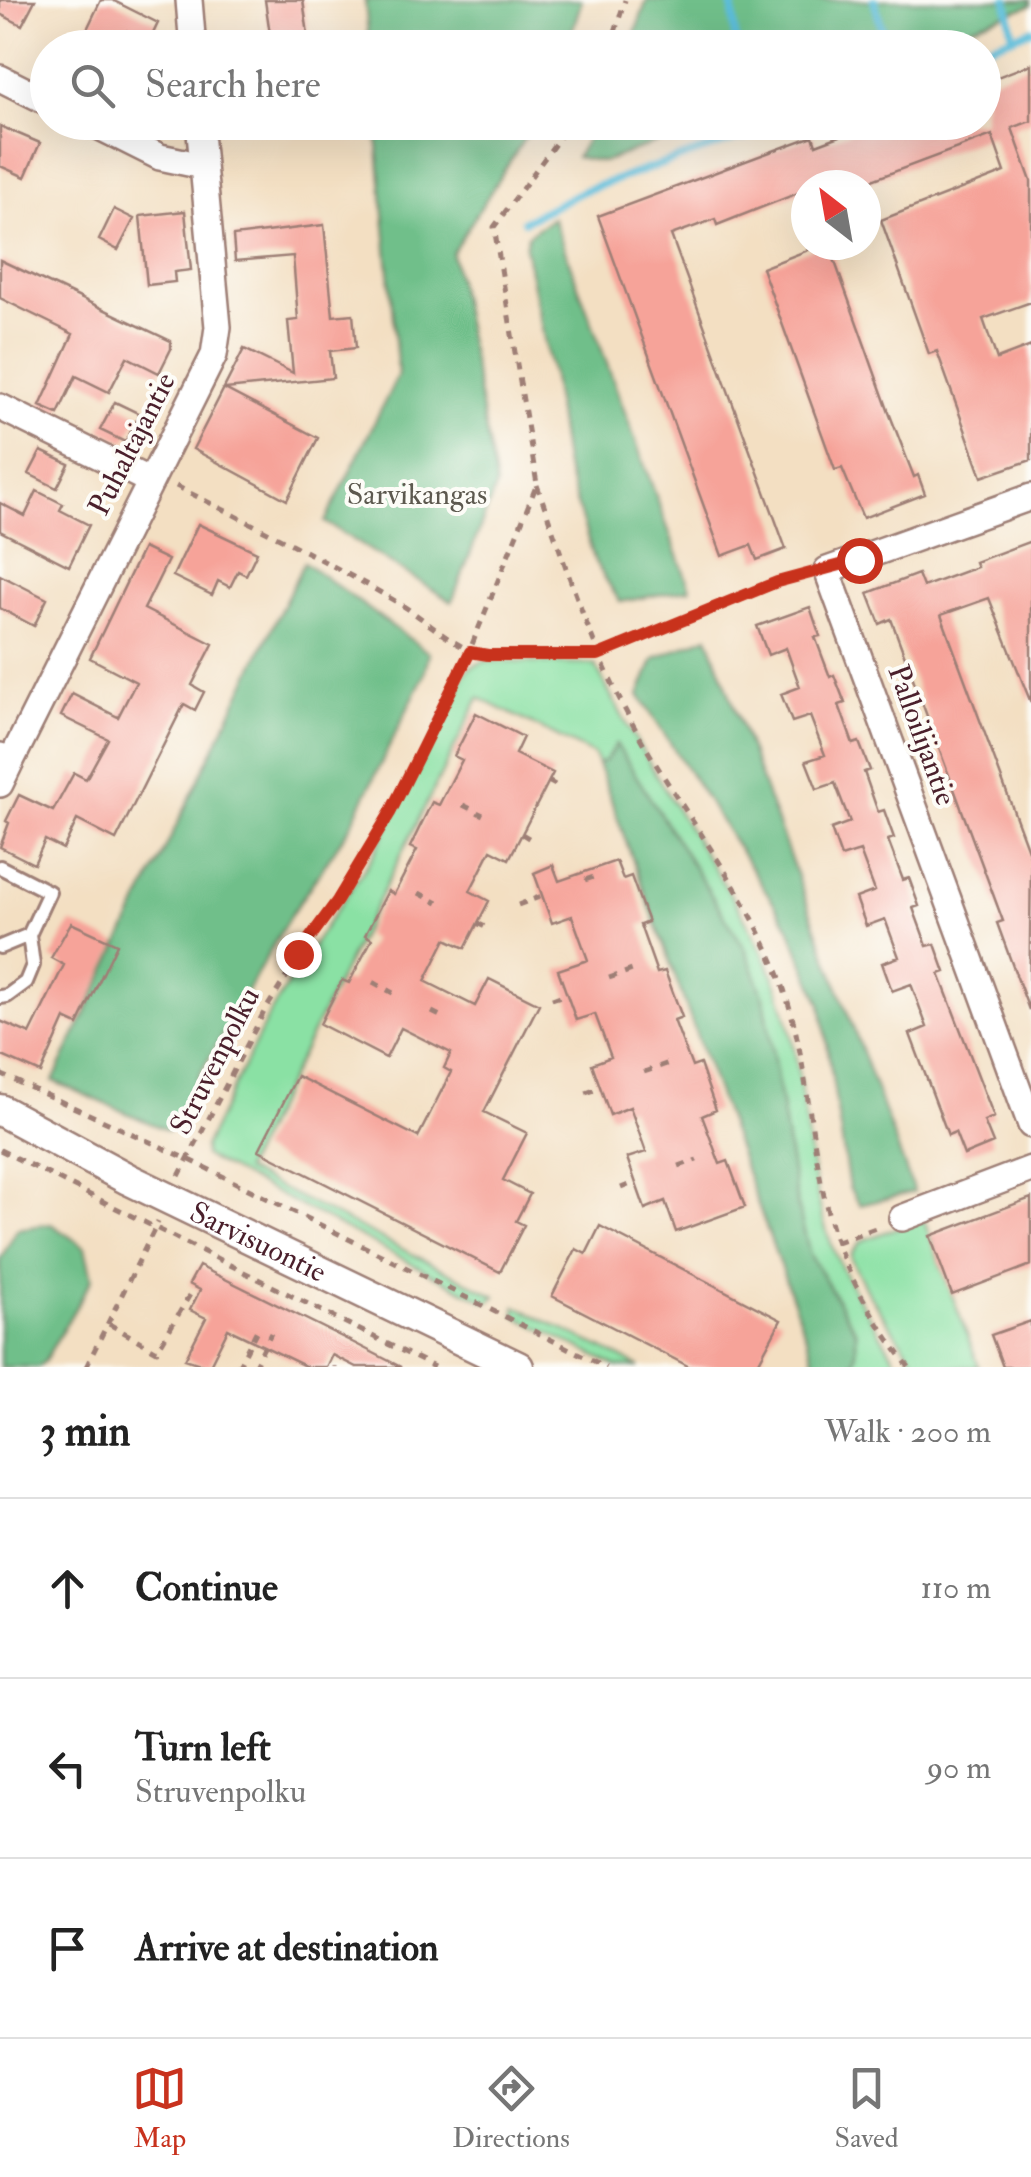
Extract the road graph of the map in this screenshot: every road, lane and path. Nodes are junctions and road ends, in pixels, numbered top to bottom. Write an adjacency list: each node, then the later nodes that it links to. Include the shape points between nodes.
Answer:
1 (189, 0): 3 (street)
2 (625, 0): 4 (path)
3 (192, 30)
4 (616, 30)
5 (0, 78): 6 (street)
6 (30, 93)
7 (125, 140): 10 (street, via 160,158)
8 (201, 140): 10 (street, Puhaltajantie)
9 (558, 140): 13 (path, via 494,227)
10 (203, 166): 12 (street, Puhaltajantie, via 218,340)
11 (0, 407): 12 (street)
12 (150, 480): 16 (path, via 164,480 325,560); 18 (street, Puhaltajantie)
13 (537, 484): 16 (path, Struvenpolku); 17 (path)
14 (1031, 497): 15 (street)
15 (828, 570): 17 (path, via 777,582); 51 (street, Palloilijantie)
16 (470, 652): 17 (path); 53 (path, Struvenpolku, via 390,813 264,1012)
17 (598, 655): 62 (path, via 772,958 796,1032)
18 (4, 767)
19 (548, 781): 20 (path)
20 (557, 786)
21 (463, 805): 22 (path)
22 (483, 814)
23 (522, 834): 24 (path)
24 (530, 838)
25 (0, 867): 34 (lane, via 49,892)
26 (600, 875): 27 (path)
27 (585, 880)
28 (418, 894): 30 (path)
29 (542, 896): 31 (path)
30 (438, 904)
31 (518, 905)
32 (478, 923): 33 (path)
33 (485, 927)
34 (29, 935): 35 (lane); 41 (lane, via 33,964 26,982)
35 (0, 947)
36 (635, 969): 37 (path)
37 (609, 978)
38 (373, 982): 39 (path)
39 (393, 992)
40 (566, 994): 42 (path)
41 (0, 996)
42 (552, 999)
43 (432, 1012): 44 (path)
44 (440, 1016)
45 (669, 1063): 46 (path)
46 (644, 1072)
47 (0, 1074): 53 (path)
48 (600, 1088): 49 (path)
49 (586, 1093)
50 (0, 1110): 59 (street, Sarvisuontie)
51 (1031, 1124)
52 (0, 1150): 61 (path)
53 (190, 1160): 59 (path, Struvenpolku); 73 (path)
54 (697, 1160): 55 (path)
55 (679, 1166)
56 (1031, 1169): 60 (street)
57 (636, 1182): 58 (path)
58 (621, 1188)
59 (165, 1197): 61 (path, Struvenpolku); 72 (street, Sarvisuontie)
60 (902, 1218): 62 (path)
61 (156, 1229): 64 (path, Struvenpolku); 71 (path)
62 (837, 1242): 67 (path)
63 (192, 1291): 64 (path, via 157,1352)
64 (109, 1324): 68 (path, Struvenpolku)
65 (258, 1326): 69 (path)
66 (272, 1333): 70 (path)
67 (906, 1365)
68 (86, 1367)
69 (238, 1367)
70 (254, 1367)
71 (434, 1367)
72 (518, 1367)
73 (606, 1367)

